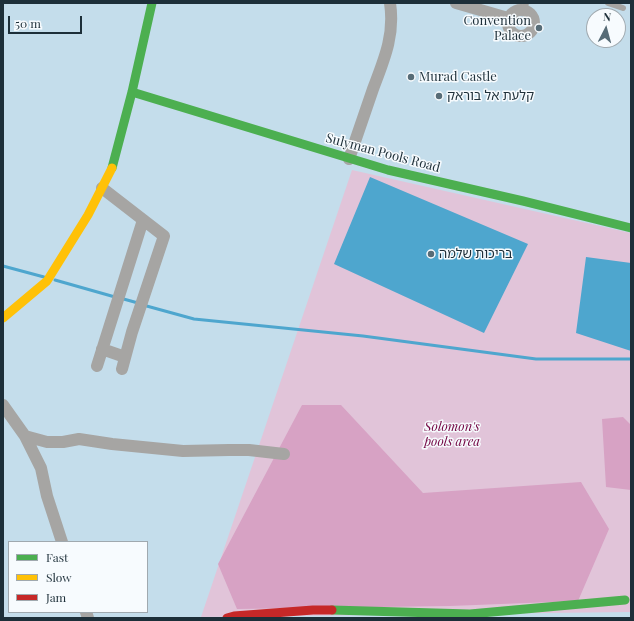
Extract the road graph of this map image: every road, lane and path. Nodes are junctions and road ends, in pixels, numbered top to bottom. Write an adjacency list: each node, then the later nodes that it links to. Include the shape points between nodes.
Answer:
1 (152, 3): 8 (street)
2 (390, 3): 9 (street, via 391,32 386,52)
3 (456, 3): 7 (street)
4 (608, 3): 6 (lane)
5 (525, 7): 7 (street, via 515,11); 7 (street, via 535,23 533,31 526,36 513,35 508,27)
6 (623, 8)
7 (508, 18)
8 (132, 92): 9 (street, Sulyman Pools Road); 10 (street, via 113,165)
9 (349, 159): 12 (street, Sulyman Pools Road)
10 (102, 188): 11 (street); 13 (street, via 47,281)
11 (143, 220): 14 (street); 14 (street, via 164,236 124,363)
12 (631, 228)
13 (3, 318)
14 (102, 350): 15 (street)
15 (97, 366)
16 (3, 405): 17 (street)
17 (25, 436): 18 (street, via 47,442 79,439 183,451 249,450); 19 (street, via 40,468)
18 (284, 454)
19 (62, 541)
20 (625, 600): 21 (street)
21 (541, 613): 23 (street)
22 (328, 614): 23 (street); 24 (street, via 312,610)
23 (474, 616)
24 (227, 618)

